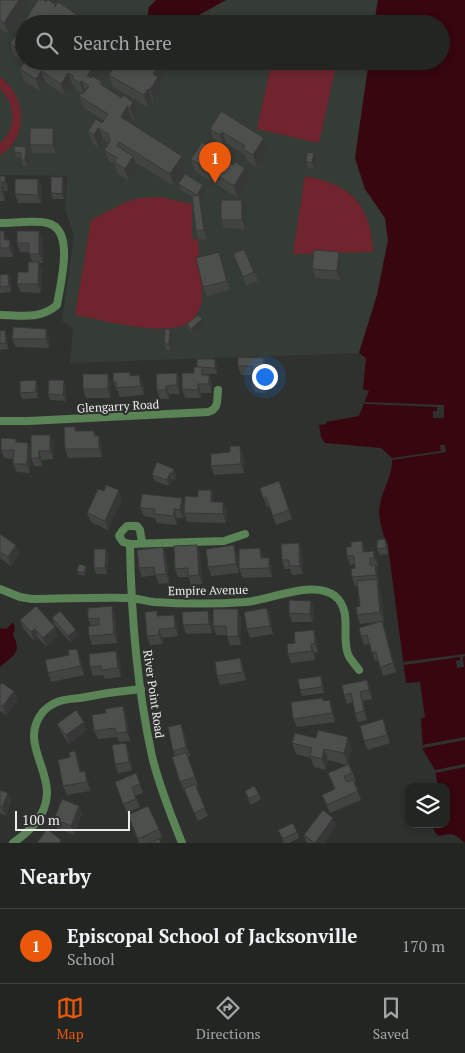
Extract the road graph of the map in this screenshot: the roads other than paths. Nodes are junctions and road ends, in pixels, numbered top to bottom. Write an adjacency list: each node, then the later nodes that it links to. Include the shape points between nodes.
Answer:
1 (0, 223): 2 (street, via 48,223 59,230 64,241 57,305 42,315)
2 (0, 315)
3 (218, 390): 4 (street, Glengarry Road, via 217,407 208,412)
4 (0, 421)
5 (245, 534): 6 (street, via 224,541)
6 (142, 543): 7 (street); 7 (street, via 140,530 133,525 127,526 119,536)
7 (130, 544): 9 (street, River Point Road)
8 (0, 589): 9 (street, Empire Avenue, via 32,599)
9 (130, 598): 10 (street, Empire Avenue, via 176,603 247,602 287,592 328,592 336,597 344,610 348,654); 11 (street, River Point Road)
10 (359, 670)
11 (141, 689): 12 (street, via 56,702 36,720 34,744 47,796 36,823); 13 (street, River Point Road, via 152,757)
12 (13, 843)
13 (182, 843)

